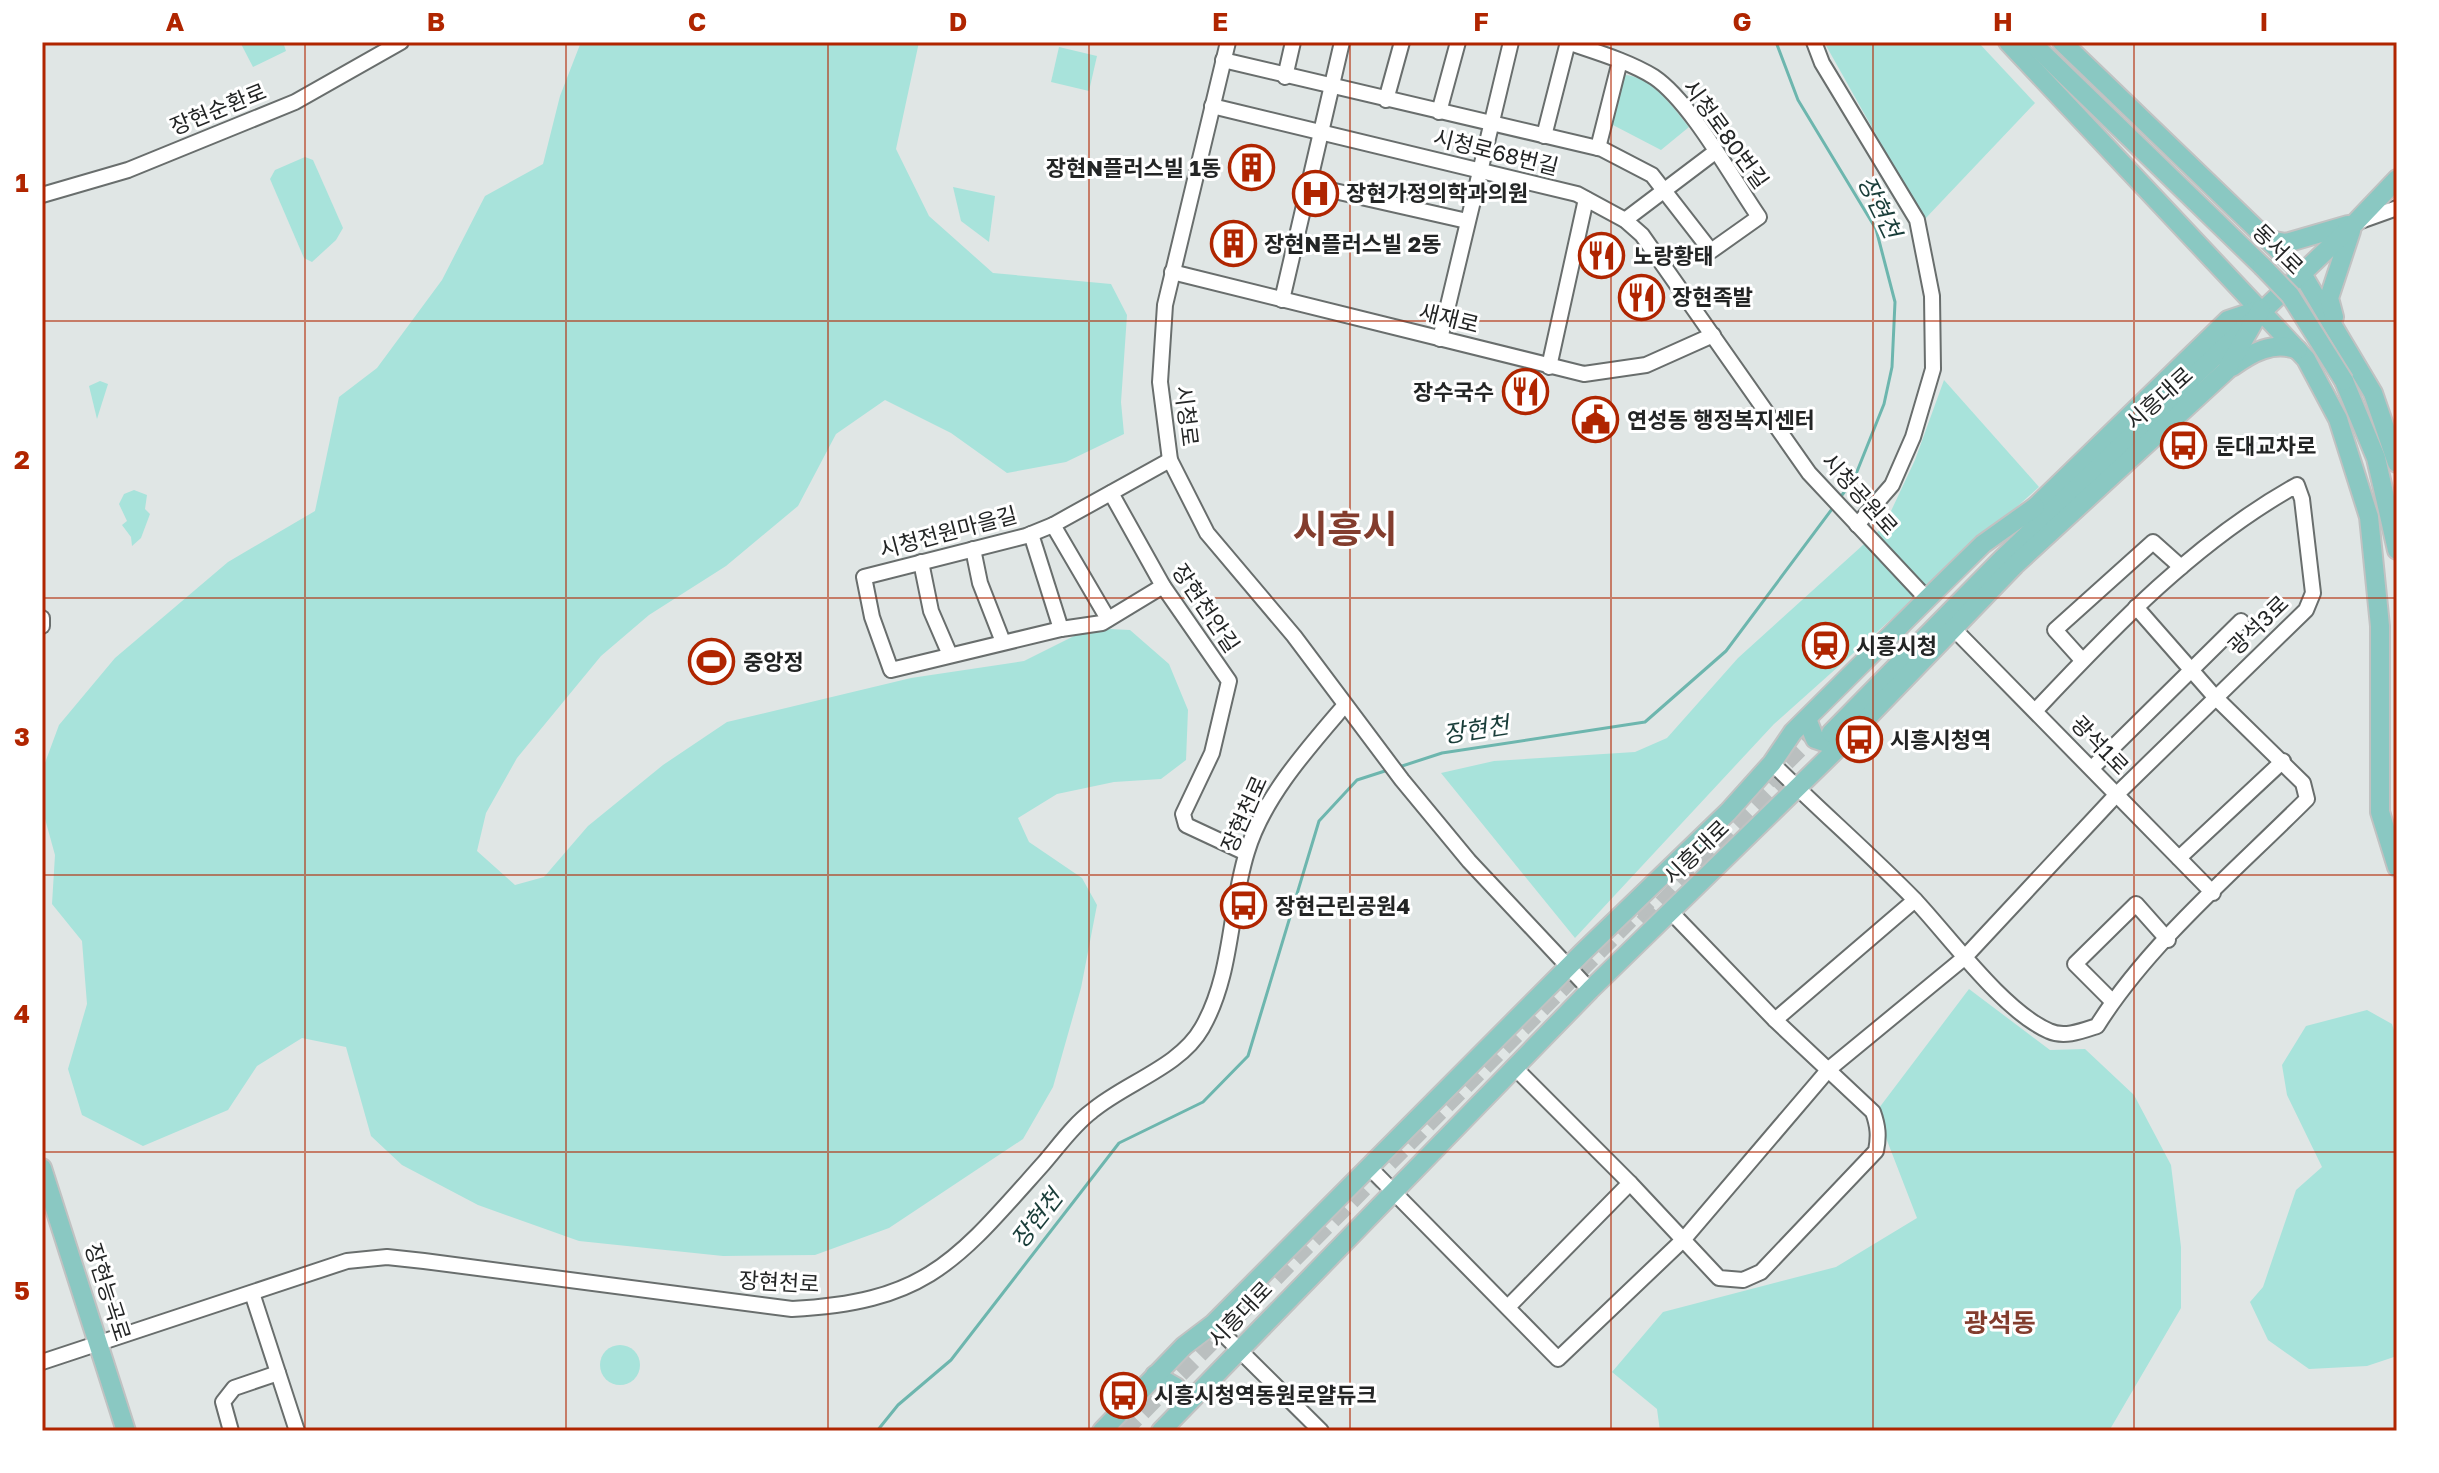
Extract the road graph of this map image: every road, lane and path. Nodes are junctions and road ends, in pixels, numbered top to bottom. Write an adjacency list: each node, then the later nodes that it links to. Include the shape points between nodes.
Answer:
1 (401, 42): 29 (street, 장현순환로, via 295,102 128,170)
2 (1228, 42): 13 (street, 시청로)
3 (1293, 42): 15 (street)
4 (1342, 42): 16 (street)
5 (1402, 42): 17 (street)
6 (1458, 42): 19 (street)
7 (1511, 42): 20 (street)
8 (1567, 42): 14 (street, 시청로80번길); 22 (street)
9 (1814, 42): 53 (street, via 1917,220 1932,296 1933,369 1913,437 1892,485)
10 (2008, 42): 37 (main road)
11 (2031, 42): 57 (main road, 동서로, bridge, via 2290,295 2344,381 2376,458)
12 (2062, 42): 35 (main road)
13 (1223, 60): 15 (street); 18 (street, 시청로)
14 (1620, 61): 23 (street); 24 (street, 시청로80번길, via 1655,78 1679,99)
15 (1285, 77): 16 (street)
16 (1331, 88): 17 (street); 21 (street)
17 (1386, 100): 19 (street)
18 (1212, 106): 21 (street, 시청로68번길); 36 (street, 시청로)
19 (1439, 112): 20 (street)
20 (1490, 124): 22 (street); 25 (street)
21 (1320, 132): 25 (street, 시청로68번길); 27 (street)
22 (1544, 136): 23 (street)
23 (1598, 148): 28 (street, via 1652,175)
24 (1715, 152): 28 (street); 28 (street, 시청로80번길, via 1759,217 1711,251)
25 (1479, 171): 30 (street, 시청로68번길); 33 (street)
26 (2397, 179): 34 (main road, 시흥대로)
27 (1308, 185): 33 (street); 39 (street)
28 (1663, 188): 32 (street)
29 (42, 195)
30 (1586, 199): 32 (street, 시청로68번길); 46 (street)
31 (2397, 208): 34 (street)
32 (1625, 220): 43 (street, 시청로68번길, via 1642,235)
33 (1467, 221): 44 (street)
34 (2355, 223): 35 (main road, via 2286,243); 38 (main road, 시흥대로); 42 (main road, via 2329,298)
35 (2269, 240): 38 (main road)
36 (1172, 272): 39 (street, 새재로); 49 (street, 시청로, via 1160,382)
37 (2225, 272): 40 (main road); 41 (main road, via 2232,290)
38 (2301, 272): 40 (main road, 시흥대로); 42 (main road)
39 (1282, 300): 44 (street, 새재로)
40 (2261, 309): 41 (main road, 시흥대로); 45 (main road); 47 (main road, 시흥대로); 76 (main road, 시흥대로)
41 (2228, 320): 52 (main road, 시흥대로)
42 (2337, 327): 48 (main road)
43 (1713, 335): 46 (street, 새재로, via 1646,365 1584,374); 53 (street, 시청공원로, via 1809,473)
44 (1440, 339): 46 (street, 새재로)
45 (2298, 350): 47 (main road, via 2276,345 2248,355); 86 (main road, via 2338,419 2369,517 2380,626 2380,812)
46 (1549, 367)
47 (2226, 371): 68 (main road, 시흥대로, via 2015,565)
48 (2392, 430): 50 (main road)
49 (1170, 460): 51 (street, 시청전원마을길); 74 (street, 시청로, via 1207,533 1294,636)
50 (2397, 463)
51 (1111, 493): 54 (street, 시청전원마을길); 60 (street, 장현천안길)
52 (2035, 507): 61 (main road, 시흥대로, via 1983,544); 76 (main road, 시흥대로)
53 (1853, 521): 61 (street, 시청공원로)
54 (1053, 525): 55 (street, 시청전원마을길); 64 (street)
55 (1031, 534): 56 (street, 시청전원마을길); 67 (street)
56 (973, 549): 58 (street, 시청전원마을길); 69 (street)
57 (2397, 550)
58 (921, 562): 70 (street, via 931,611); 70 (street, 시청전원마을길, via 864,577 872,617 891,670)
59 (2181, 567): 62 (street); 71 (street, via 2153,542 2055,630); 73 (street, 광석3로, via 2297,485 2313,593 2306,610)
60 (1163, 586): 64 (street, 시청전원마을길); 84 (street, 장현천안길, via 1229,681 1212,753 1183,814 1186,825)
61 (1927, 599): 76 (main road, 시흥대로)
62 (2136, 607): 71 (street); 72 (street)
63 (42, 618): 66 (street)
64 (1108, 619): 67 (street, 시청전원마을길)
65 (2241, 621): 72 (street)
66 (42, 626)
67 (1061, 629): 69 (street, 시청전원마을길)
68 (1954, 629): 75 (street, 광석1로); 76 (main road, 시흥대로)
69 (1003, 642): 70 (street, 시청전원마을길)
70 (950, 655)
71 (2082, 660): 75 (street)
72 (2193, 670): 73 (street); 79 (street)
73 (2215, 697): 77 (street); 81 (street, 광석3로)
74 (1344, 706): 84 (street, 장현천로, via 1284,779); 92 (street, 시청로, via 1469,861)
75 (2036, 710): 79 (street, 광석1로)
76 (1825, 731): 78 (main road, 시흥대로); 80 (main road, 시흥대로)
77 (2283, 761): 85 (street); 87 (street, via 2303,783 2307,799)
78 (1772, 763): 80 (street); 82 (main road, 시흥대로)
79 (2092, 768): 81 (street, 광석1로)
80 (1797, 788): 83 (main road, 시흥대로); 88 (street)
81 (2117, 794): 85 (street, 광석1로); 91 (street, 광석3로)
82 (1728, 812): 83 (main road, via 1743,817); 92 (main road, 시흥대로)
83 (1748, 835): 89 (main road, 시흥대로)
84 (1246, 853): 103 (street, 장현천로, via 1225,963 1202,1029 1181,1052 1091,1111 967,1248 901,1290 838,1307 792,1309 387,1257 347,1261)
85 (2179, 858): 87 (street, 광석1로)
86 (2397, 867)
87 (2213, 893): 90 (street)
88 (1915, 900): 91 (street); 95 (street)
89 (1670, 911): 93 (main road, 시흥대로); 95 (street)
90 (2168, 940): 94 (street); 94 (street, via 2136,904 2075,964)
91 (1964, 958): 94 (street, via 2033,1023 2052,1033 2097,1026); 97 (street, 광석3로)
92 (1568, 967): 93 (street, 시청로); 99 (main road, 시흥대로)
93 (1590, 990): 96 (main road, 시흥대로)
94 (2112, 1001)
95 (1775, 1020): 97 (street)
96 (1515, 1068): 100 (street); 101 (main road, 시흥대로)
97 (1829, 1069): 102 (street, 광석3로); 102 (street, via 1873,1112 1879,1129 1876,1151 1754,1276 1719,1278)
98 (42, 1168): 106 (main road, 장현능곡로)
99 (1371, 1169): 101 (street); 105 (main road, 시흥대로)
100 (1630, 1183): 102 (street); 104 (street)
101 (1391, 1193): 104 (street); 107 (main road, 시흥대로)
102 (1684, 1239): 104 (street, 광석3로, via 1558,1359)
103 (252, 1293): 106 (street, 장현천로); 109 (street)
104 (1508, 1307)
105 (1213, 1324): 107 (street); 110 (main road, 시흥대로)
106 (100, 1345): 108 (street, 장현천로); 112 (main road, 장현능곡로)
107 (1239, 1348): 111 (main road, 시흥대로); 117 (street)
108 (42, 1362)
109 (278, 1373): 113 (street, via 234,1388 223,1402); 114 (street)
110 (1155, 1375): 111 (main road, via 1176,1387); 115 (main road, 시흥대로)
111 (1181, 1409): 116 (main road, 시흥대로)
112 (126, 1431)
113 (231, 1431)
114 (297, 1431)
115 (1102, 1431)
116 (1161, 1431)
117 (1321, 1431)

